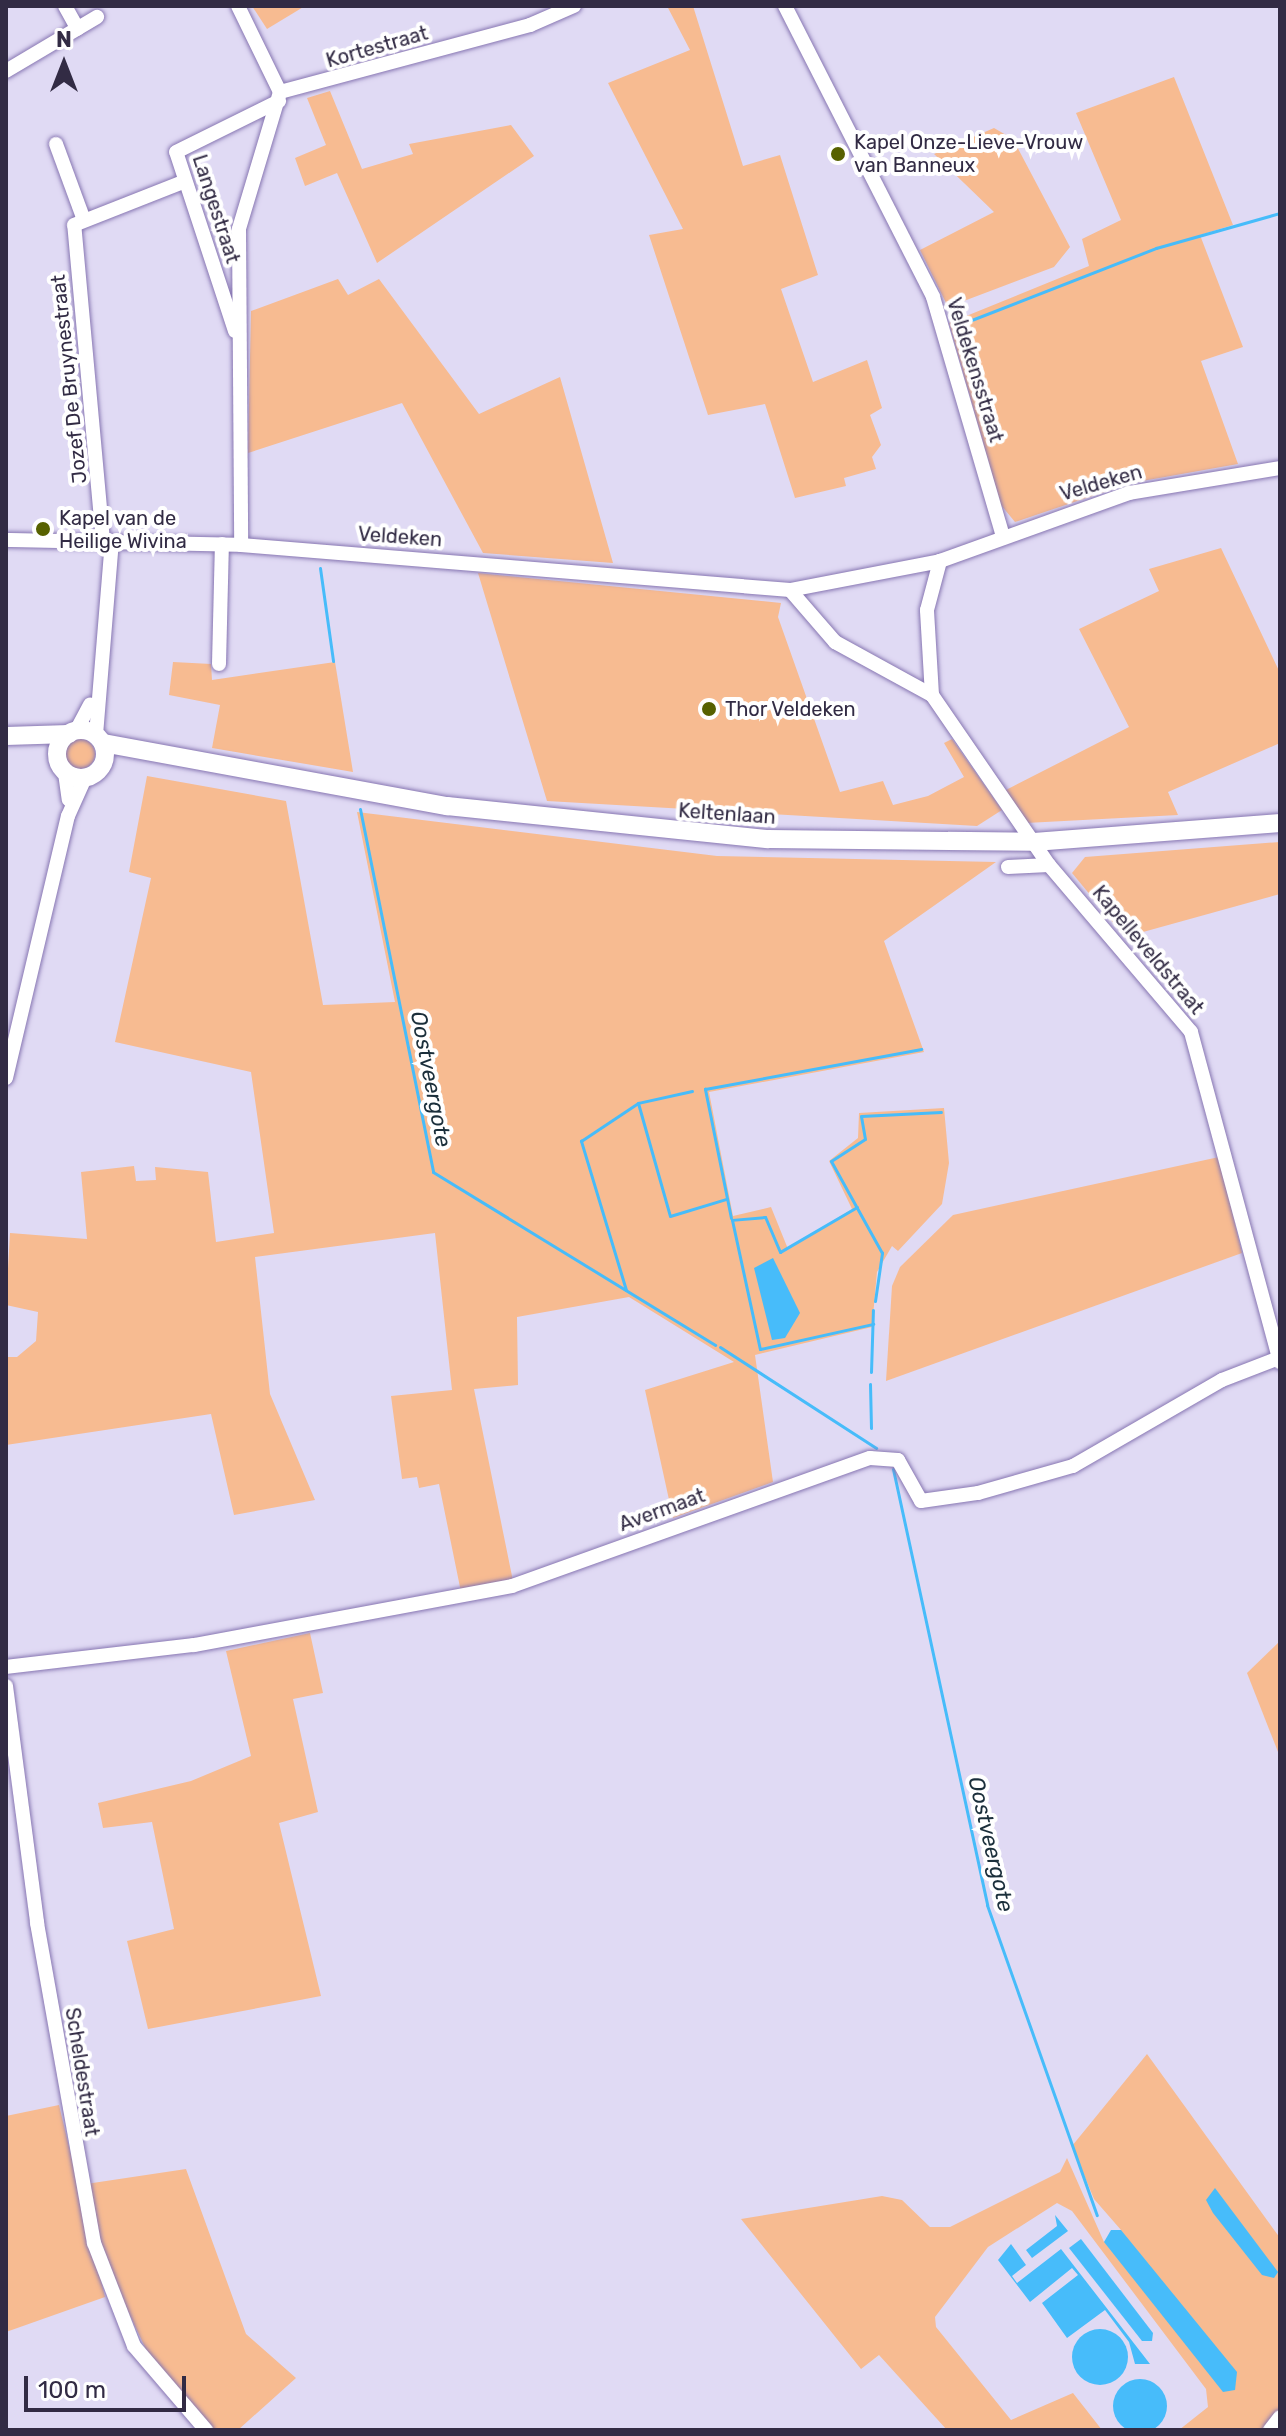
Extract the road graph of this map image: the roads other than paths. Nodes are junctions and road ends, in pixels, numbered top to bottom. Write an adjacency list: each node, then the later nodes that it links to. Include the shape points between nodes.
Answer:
1 (65, 6): 6 (street)
2 (238, 6): 8 (street)
3 (574, 6): 8 (street, Kortestraat, via 530,25)
4 (785, 6): 14 (street, Veldekensstraat, via 933,297)
5 (97, 17): 6 (street)
6 (78, 29): 7 (street)
7 (6, 71)
8 (280, 97): 10 (street, Langestraat, via 183,144 176,152); 12 (street, Langestraat, via 239,229)
9 (56, 144): 11 (street)
10 (183, 182): 11 (street); 12 (street, Langestraat)
11 (84, 220): 16 (street, Jozef De Bruynestraat, via 74,225)
12 (239, 343): 18 (street, Langestraat)
13 (1280, 468): 14 (street, Veldeken, via 1129,493)
14 (1003, 537): 19 (street, Veldeken)
15 (6, 540): 16 (street, Veldeken)
16 (108, 542): 17 (street, Veldeken); 22 (street)
17 (222, 544): 18 (street, Veldeken); 21 (street)
18 (241, 545): 20 (street, Veldeken)
19 (940, 561): 20 (street, Veldeken); 23 (street, via 927,610)
20 (790, 590): 23 (street, via 835,642)
21 (219, 664)
22 (96, 690): 24 (street); 26 (street)
23 (932, 695): 33 (street, Kapelleveldstraat)
24 (72, 732): 25 (main road, Keltenlaan); 26 (main road, Keltenlaan); 28 (main road)
25 (6, 736): 28 (main road, Keltenlaan)
26 (100, 739): 27 (main road, Keltenlaan); 29 (main road)
27 (175, 761): 29 (main road, Keltenlaan); 33 (main road, Keltenlaan, via 447,806 672,832)
28 (61, 764): 30 (main road, Keltenlaan); 31 (street)
29 (101, 768): 30 (main road, Keltenlaan)
30 (85, 778): 31 (street)
31 (68, 816): 36 (street)
32 (1280, 823): 33 (main road, Keltenlaan)
33 (1034, 842): 34 (street, Kapelleveldstraat)
34 (1049, 865): 35 (street); 37 (street, Kapelleveldstraat, via 1179,1016 1203,1055)
35 (1008, 867)
36 (6, 1078)
37 (1279, 1360): 38 (street, Avermaat, via 1222,1380 1073,1466 978,1493 921,1501 898,1460 870,1458 512,1586 194,1645)
38 (6, 1667)
39 (6, 1686): 41 (street, Scheldestraat, via 37,1923 94,2243 134,2346)
40 (1280, 2417): 42 (street)
41 (206, 2430)
42 (1270, 2430)

